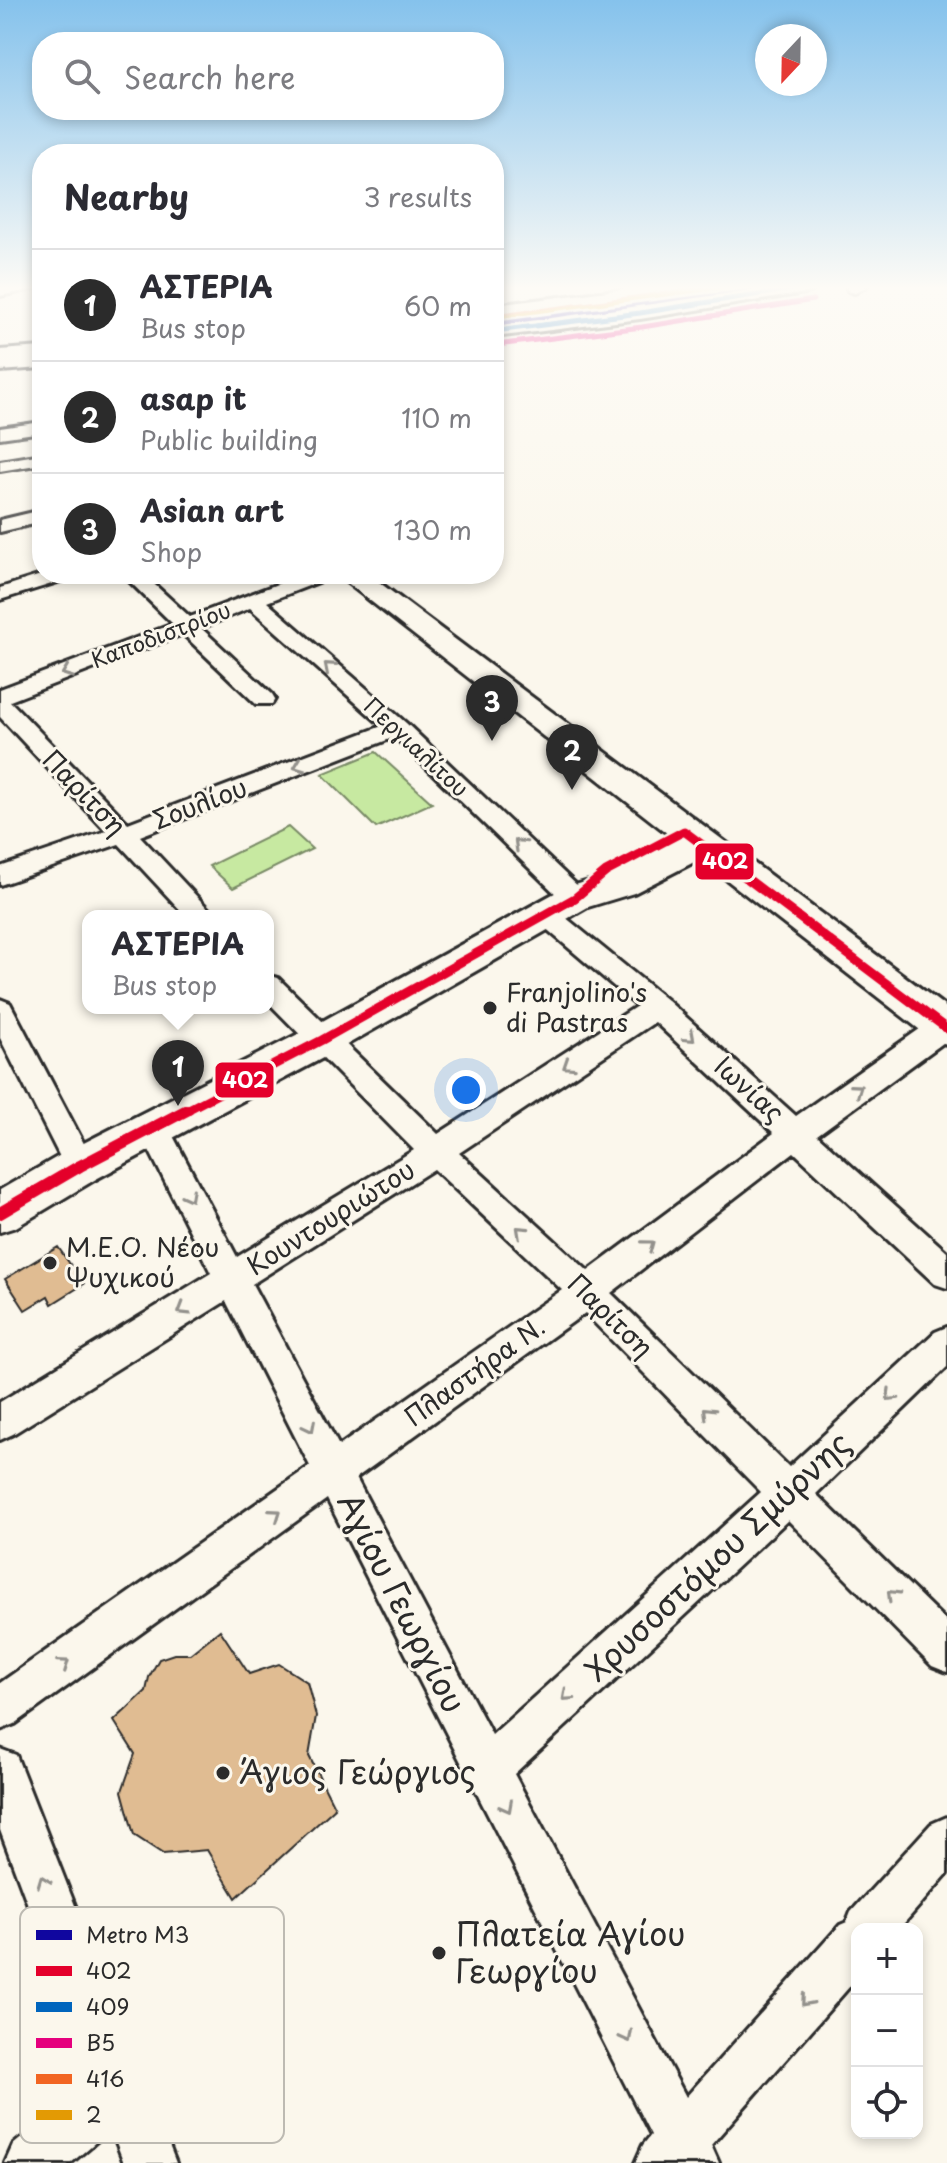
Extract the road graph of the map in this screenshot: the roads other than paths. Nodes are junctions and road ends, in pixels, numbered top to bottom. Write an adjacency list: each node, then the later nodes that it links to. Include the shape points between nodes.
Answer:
1 (32, 428): 2 (street)
2 (0, 433)
3 (32, 461): 4 (street)
4 (0, 466)
5 (32, 518): 6 (street)
6 (0, 526)
7 (32, 584): 11 (street)
8 (143, 584): 13 (street)
9 (295, 584): 12 (street, Καποδιστρίου)
10 (363, 584): 19 (street)
11 (0, 594)
12 (253, 600): 13 (street, Καποδιστρίου); 17 (street, Περγιαλίτου, one-way to 12)
13 (188, 625): 14 (street, Καποδιστρίου, one-way to 14); 15 (street)
14 (0, 697)
15 (264, 699)
16 (0, 704): 18 (street, Παρίτση)
17 (398, 728): 18 (street, Σουλίου, one-way to 18); 21 (street, Περγιαλίτου, one-way to 17)
18 (122, 834): 20 (street, Σουλίου); 22 (street, Παρίτση)
19 (692, 838): 21 (street, via 621,884); 26 (street)
20 (0, 876)
21 (560, 906): 24 (street, Ιωνίας); 27 (street)
22 (196, 910)
23 (274, 991): 27 (street, Παρίτση)
24 (657, 1007): 29 (street, Ιωνίας, one-way to 29); 30 (street, Κουντουριώτου, one-way to 30)
25 (0, 1010): 31 (street)
26 (946, 1028): 29 (street, Πλαστήρα Ν., one-way to 26)
27 (322, 1040): 28 (street); 30 (street, Παρίτση)
28 (153, 1128): 31 (street); 34 (street, Αγίου Γεωργίου, one-way to 34)
29 (796, 1133): 33 (street, Ιωνίας); 35 (street, Πλαστήρα Ν., one-way to 29)
30 (436, 1152): 34 (street, Κουντουριώτου); 35 (street, Παρίτση, one-way to 30)
31 (80, 1166): 32 (street)
32 (0, 1213)
33 (947, 1273)
34 (234, 1279): 37 (street, Κουντουριώτου, one-way to 37); 38 (street, Αγίου Γεωργίου, one-way to 38)
35 (587, 1292): 38 (street, Πλαστήρα Ν.); 39 (street, Παρίτση, one-way to 35)
36 (947, 1343): 39 (street, Χρυσοστόμου Σμύρνης, one-way to 39)
37 (0, 1422)
38 (334, 1473): 41 (street, Πλαστήρα Ν., one-way to 38); 42 (street, Αγίου Γεωργίου)
39 (790, 1492): 40 (street, Παρίτση, one-way to 39); 42 (street, Χρυσοστόμου Σμύρνης, one-way to 42)
40 (947, 1651)
41 (0, 1709)
42 (487, 1769): 50 (street, Αγίου Γεωργίου, one-way to 50)
43 (0, 1771): 45 (street, one-way to 43)
44 (947, 1840): 46 (street)
45 (53, 1907)
46 (873, 1923)
47 (851, 1949): 50 (street, one-way to 50)
48 (55, 2143): 51 (street)
49 (143, 2143): 52 (street)
50 (679, 2156)
51 (31, 2163)
52 (150, 2163)

